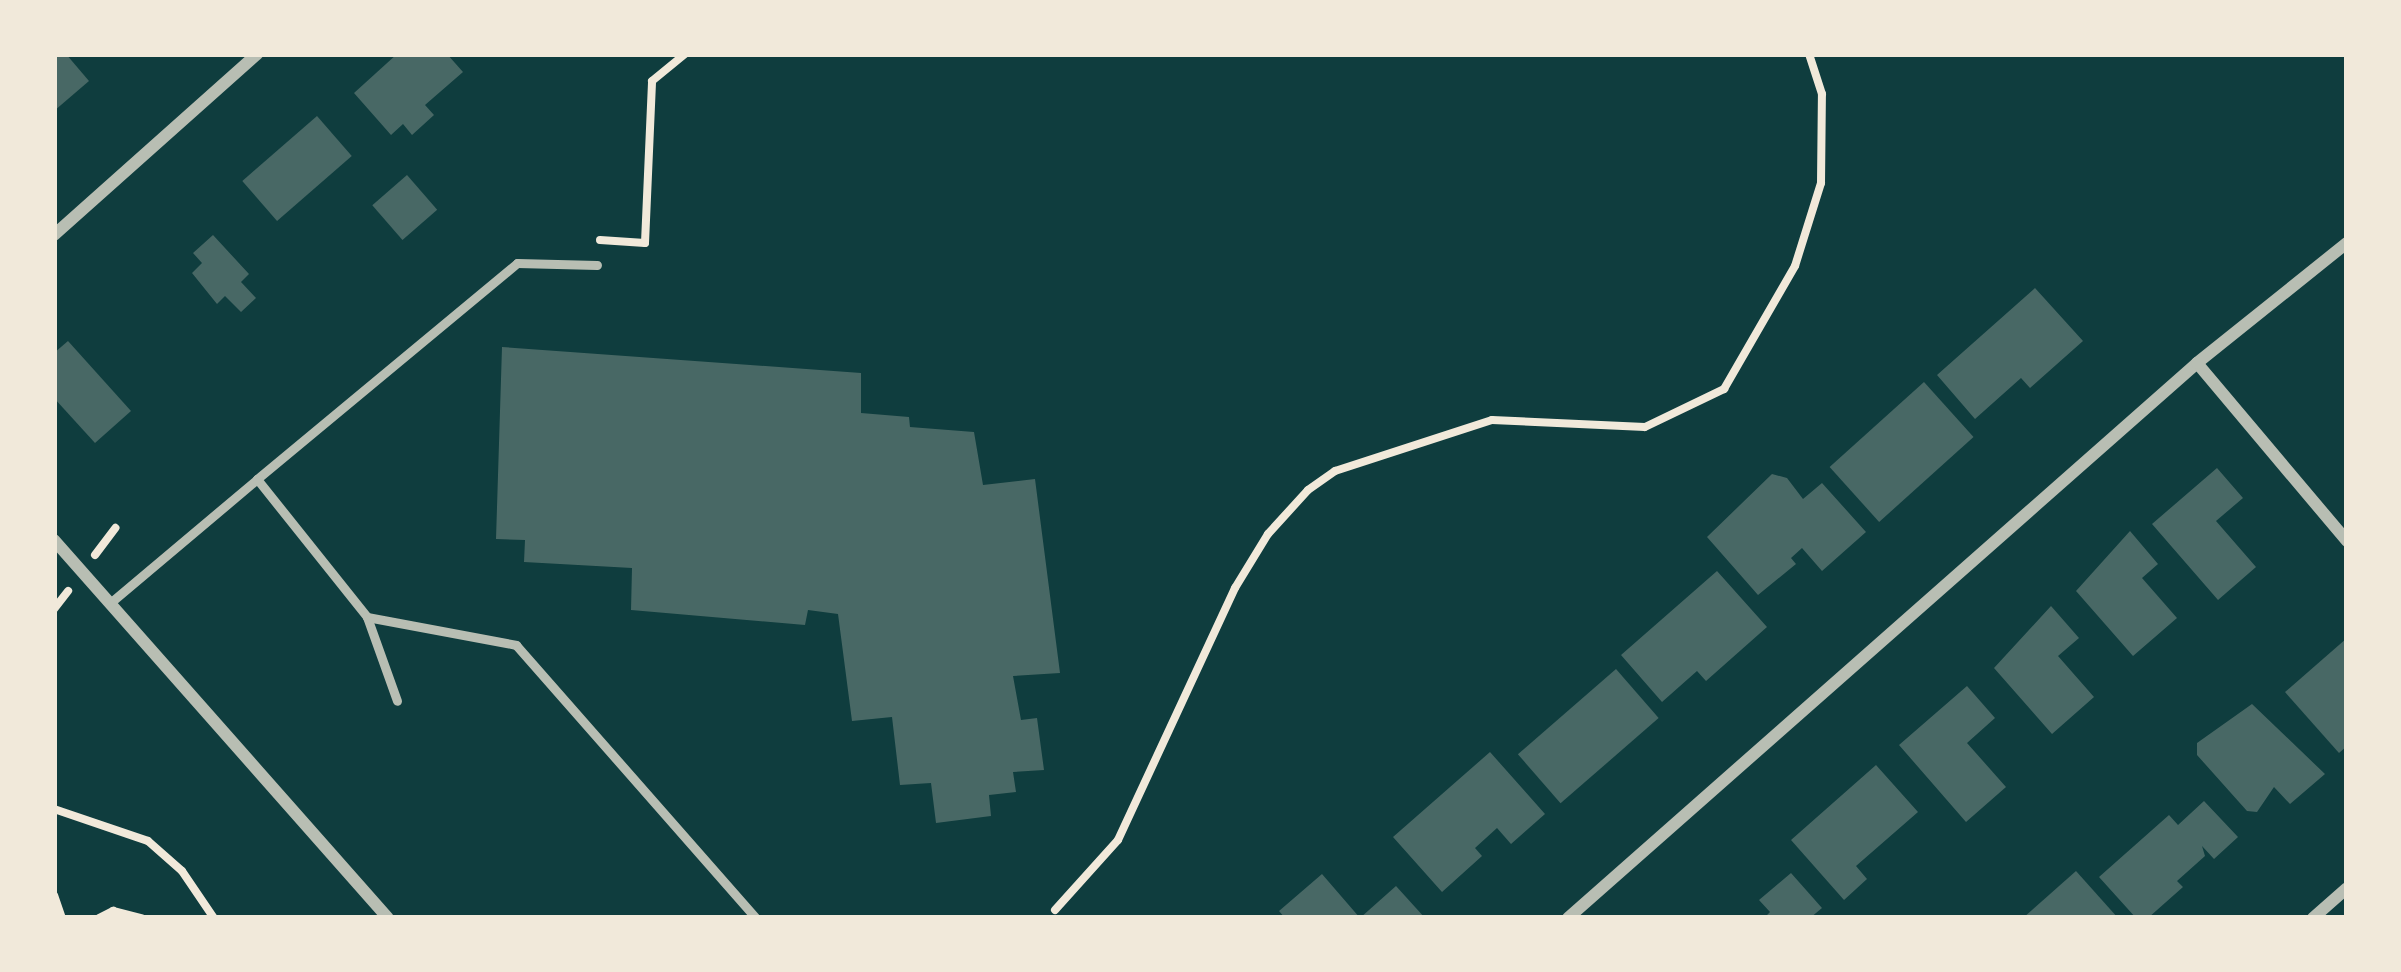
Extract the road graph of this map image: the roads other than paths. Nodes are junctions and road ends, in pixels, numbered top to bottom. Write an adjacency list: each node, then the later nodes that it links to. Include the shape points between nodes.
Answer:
1 (257, 54): 2 (street)
2 (54, 235)
3 (2347, 243): 5 (street)
4 (597, 265): 6 (lane, via 518,263)
5 (2197, 363): 8 (street); 15 (street)
6 (257, 479): 9 (lane); 10 (lane)
7 (54, 541): 9 (street)
8 (2347, 541)
9 (110, 603): 13 (street)
10 (367, 617): 11 (lane); 14 (lane, via 516,645)
11 (398, 701)
12 (2347, 888): 16 (street)
13 (388, 918)
14 (756, 918)
15 (1568, 918)
16 (2313, 918)

